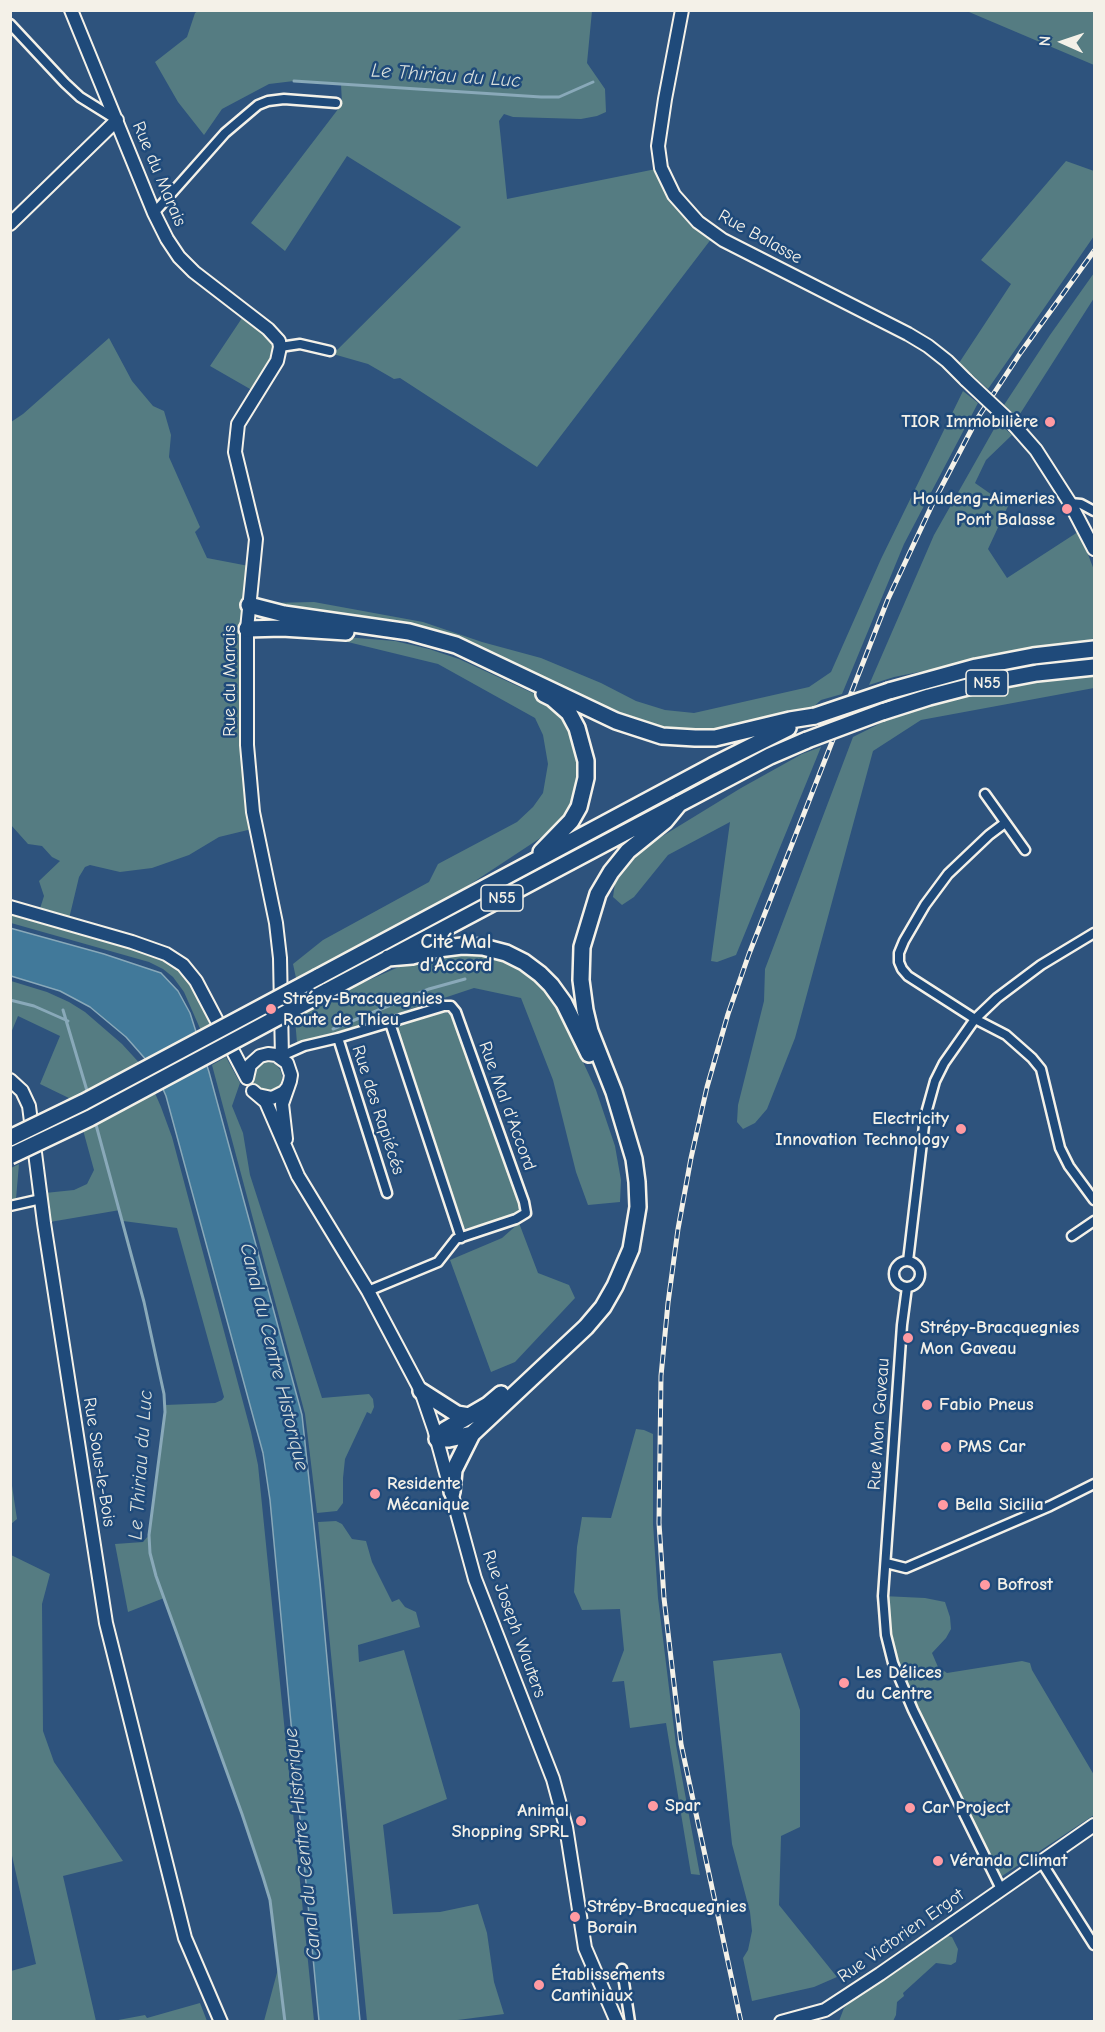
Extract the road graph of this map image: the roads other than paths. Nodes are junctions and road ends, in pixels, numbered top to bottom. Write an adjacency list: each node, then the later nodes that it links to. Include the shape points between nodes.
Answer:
1 (71, 10): 5 (street, Rue du Marais)
2 (682, 10): 10 (street, Rue Balasse, bridge, via 658,146 661,168 674,195 698,222 723,240 928,346 1014,425 1036,450)
3 (10, 24): 5 (street, via 80,97)
4 (336, 104): 6 (street, via 276,100 258,105 225,133)
5 (117, 120): 6 (street, Rue du Marais); 7 (street)
6 (154, 213): 8 (street, Rue du Marais, via 179,257 268,330)
7 (10, 224)
8 (280, 347): 9 (street, via 300,344); 13 (street, Rue du Marais, via 277,361 238,424 236,436 234,453 256,538)
9 (330, 351)
10 (1070, 503): 11 (street); 12 (street)
11 (1095, 511)
12 (1095, 549)
13 (249, 605): 14 (street, Rue du Marais); 17 (highway, via 284,614 409,632 456,645 616,721 662,736 715,738)
14 (247, 629): 22 (highway, via 338,631 416,642 477,662 552,698 577,728 586,761 586,778 571,821); 28 (street, Rue du Marais, via 246,702 252,795 276,923)
15 (1094, 650): 17 (highway, N55, bridge, via 976,667)
16 (1095, 667): 19 (highway, N55, bridge, via 980,684 882,712 770,756)
17 (815, 716): 22 (highway, N55)
18 (985, 794): 20 (street)
19 (679, 804): 25 (highway, N55); 53 (highway, via 611,872 598,894 582,947 585,1010 634,1159 638,1207 631,1249 615,1287 586,1327)
20 (1005, 823): 21 (street); 26 (street, via 948,874 925,905 899,953 899,962 908,976)
21 (1025, 850)
22 (535, 859): 38 (highway, N55, bridge)
23 (10, 907): 30 (street, via 166,954 183,965 196,981)
24 (1095, 933): 26 (street, via 1041,965)
25 (388, 958): 39 (highway, N55, bridge, via 90,1118); 52 (highway, via 462,946 483,947 506,953 540,974 574,1020 606,1095 626,1161 627,1225 610,1277 562,1340 488,1405)
26 (975, 1018): 43 (street, via 1006,1035 1041,1069 1060,1148); 48 (street, via 944,1063 929,1098)
27 (390, 1023): 29 (street, Rue Mal d'Accord); 47 (street); 47 (street, Rue Mal d'Accord, via 451,1005 524,1202 526,1213 516,1219)
28 (282, 1027): 31 (street, via 290,1044); 32 (street, Rue du Marais, via 275,1048); 33 (street, Rue du Marais)
29 (338, 1038): 31 (street, Rue Mal d'Accord); 41 (street, Rue des Rapiécés)
30 (228, 1040): 32 (street, via 249,1055); 34 (street)
31 (304, 1046): 33 (street)
32 (264, 1055): 33 (street); 34 (street, via 250,1065)
33 (284, 1060): 36 (street, via 291,1075)
34 (247, 1078): 37 (street)
35 (10, 1080): 42 (street, Rue Sous-le-Bois, via 22,1091 29,1106)
36 (288, 1087): 37 (street, via 272,1098); 40 (street, Rue Joseph Wauters, via 282,1117)
37 (253, 1092): 40 (street, Rue Joseph Wauters, via 266,1102)
38 (10, 1138)
39 (10, 1156)
40 (290, 1158): 50 (street, Rue Joseph Wauters)
41 (387, 1193)
42 (41, 1199): 44 (street); 65 (street, Rue Sous-le-Bois, via 106,1623 185,1938)
43 (1095, 1200)
44 (10, 1206)
45 (1095, 1221): 46 (street)
46 (1072, 1236)
47 (461, 1238): 50 (street, Rue Mal d'Accord, via 452,1242 438,1262)
48 (908, 1261): 49 (street, via 919,1268 920,1277); 49 (street, via 900,1263 894,1273 899,1285)
49 (907, 1287): 57 (street, Rue Mon Gaveau)
50 (368, 1292): 51 (street, Rue Joseph Wauters)
51 (422, 1392): 52 (highway, via 457,1414); 54 (street, Rue Joseph Wauters)
52 (469, 1416): 54 (highway)
53 (472, 1434): 54 (highway); 56 (highway, via 454,1470)
54 (437, 1439): 56 (street, Rue Joseph Wauters)
55 (1095, 1484): 57 (street, via 906,1568)
56 (452, 1492): 66 (street, Rue Joseph Wauters, via 475,1579 553,1779 566,1827 585,1948)
57 (886, 1563): 60 (street, Rue Mon Gaveau, via 882,1608 893,1663)
58 (1095, 1825): 59 (street, Rue Victorien Ergot)
59 (1042, 1863): 60 (street, Rue Victorien Ergot); 61 (street)
60 (1001, 1889): 63 (street, Rue Victorien Ergot)
61 (1095, 1945)
62 (622, 1970): 67 (street)
63 (826, 2016): 64 (street, Rue Victorien Ergot)
64 (802, 2020): 68 (street, Rue Victorien Ergot)
65 (221, 2022)
66 (617, 2022)
67 (630, 2022)
68 (781, 2022)

